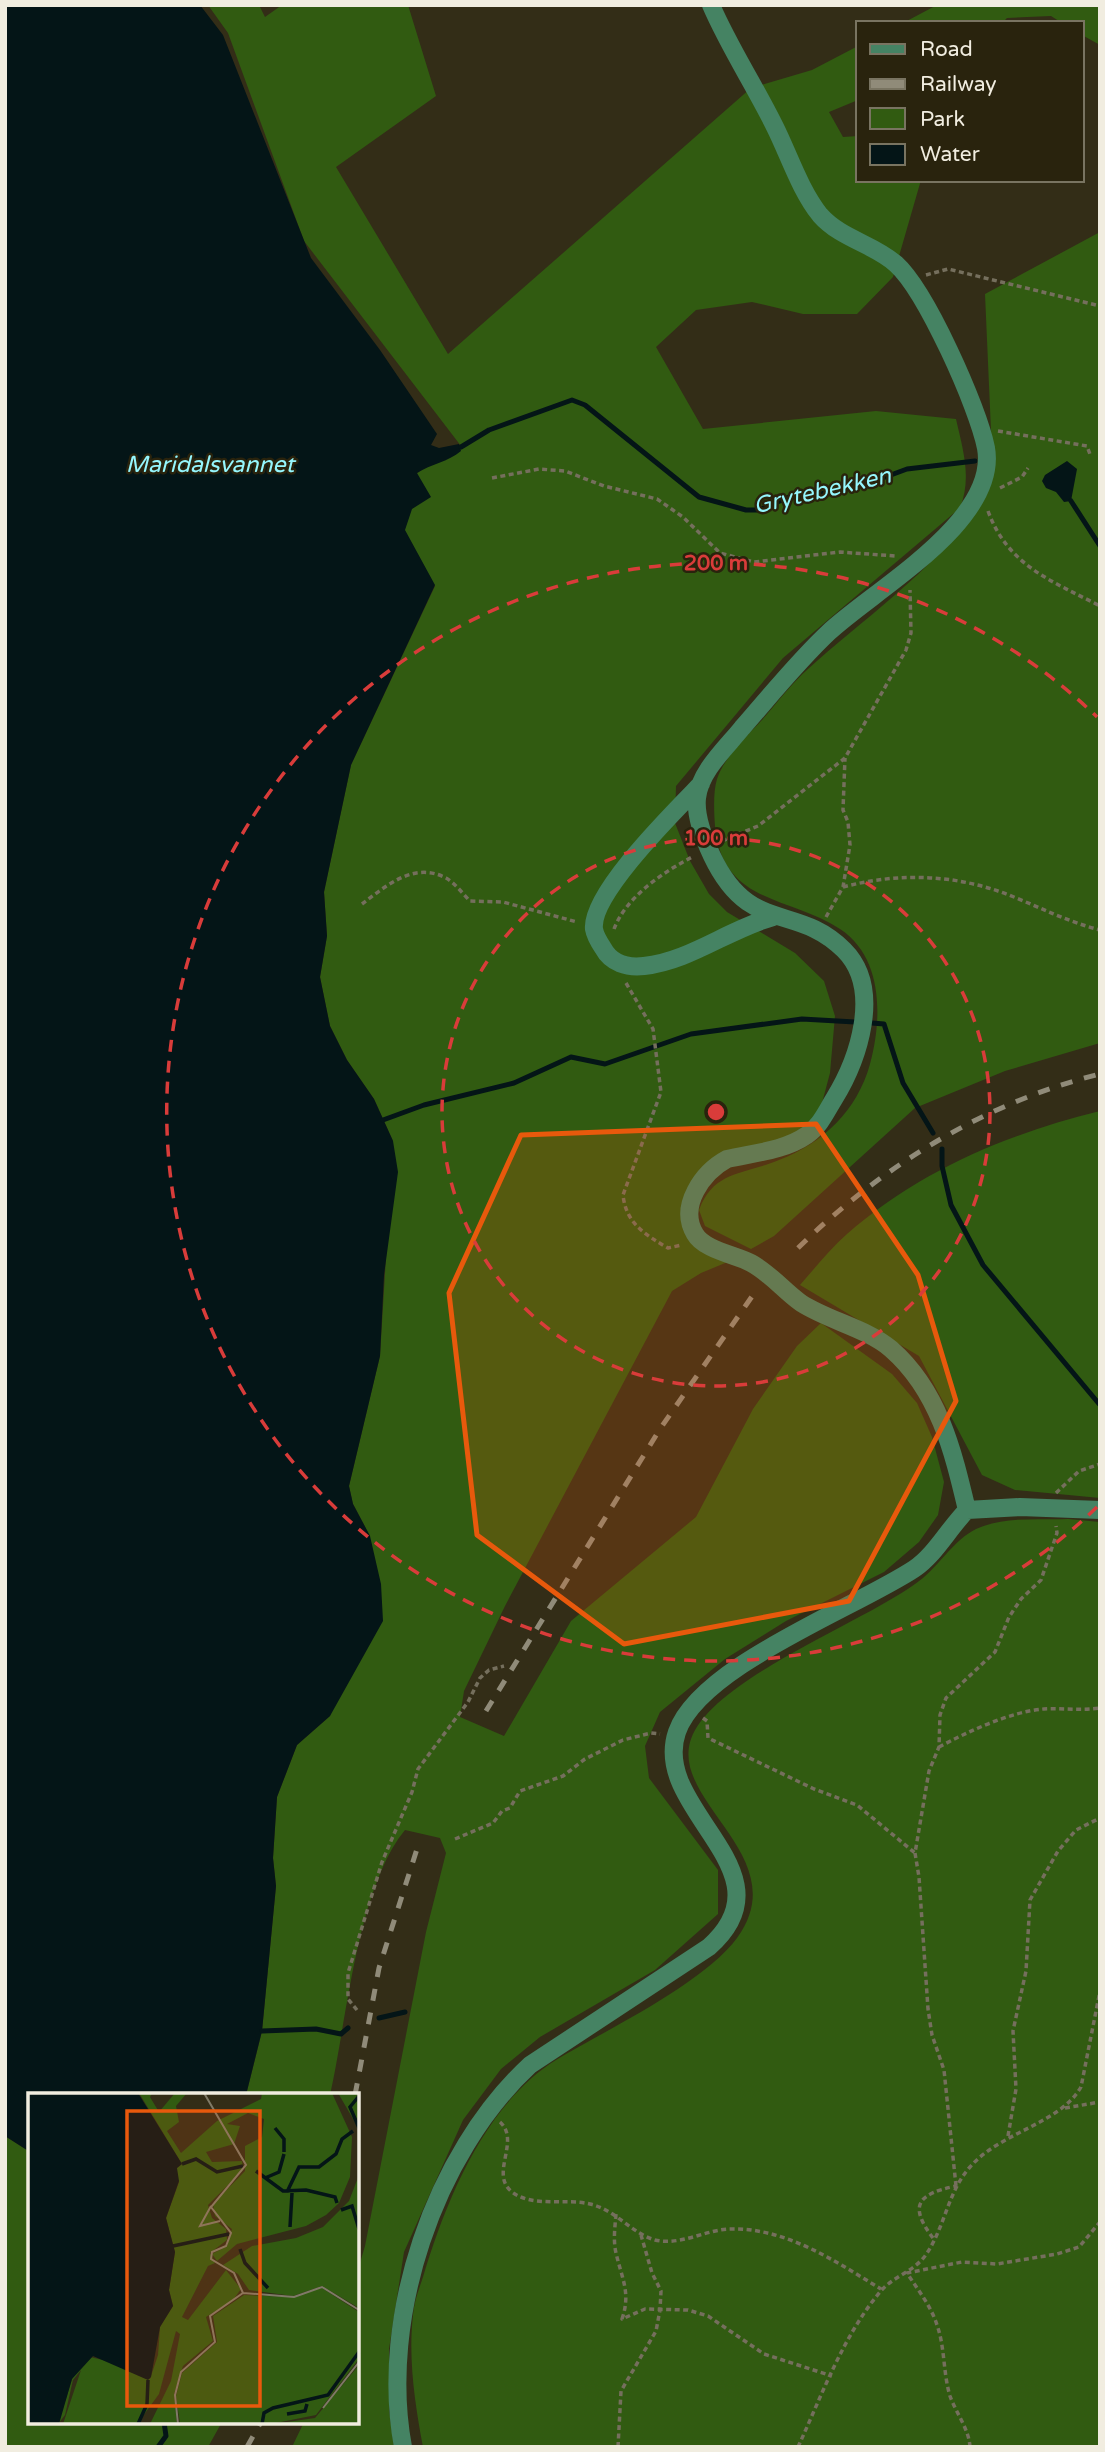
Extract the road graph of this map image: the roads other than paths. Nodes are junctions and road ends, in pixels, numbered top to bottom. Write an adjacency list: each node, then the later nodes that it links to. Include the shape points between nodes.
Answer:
1 (711, 5): 2 (lane, via 818,212 844,235 890,259 910,279 937,327 982,433 988,484 910,567 829,632 717,758)
2 (701, 784): 3 (lane, via 698,819 730,889); 3 (lane, via 637,850 598,910 594,927 606,954 618,964 668,961 746,924)
3 (773, 917): 4 (lane, via 816,930 844,950 858,978 864,1016 854,1063 814,1130 793,1143 727,1159 703,1178 691,1210 692,1225 701,1241 755,1265 801,1302 889,1348 918,1378 943,1422)
4 (967, 1510): 5 (lane); 6 (lane, via 916,1568 750,1660 692,1708 676,1735 675,1758 686,1796 722,1849 733,1876 736,1904 731,1921 709,1947 530,2065 465,2143 450,2171 406,2295 397,2386)
5 (1100, 1510)
6 (403, 2447)

